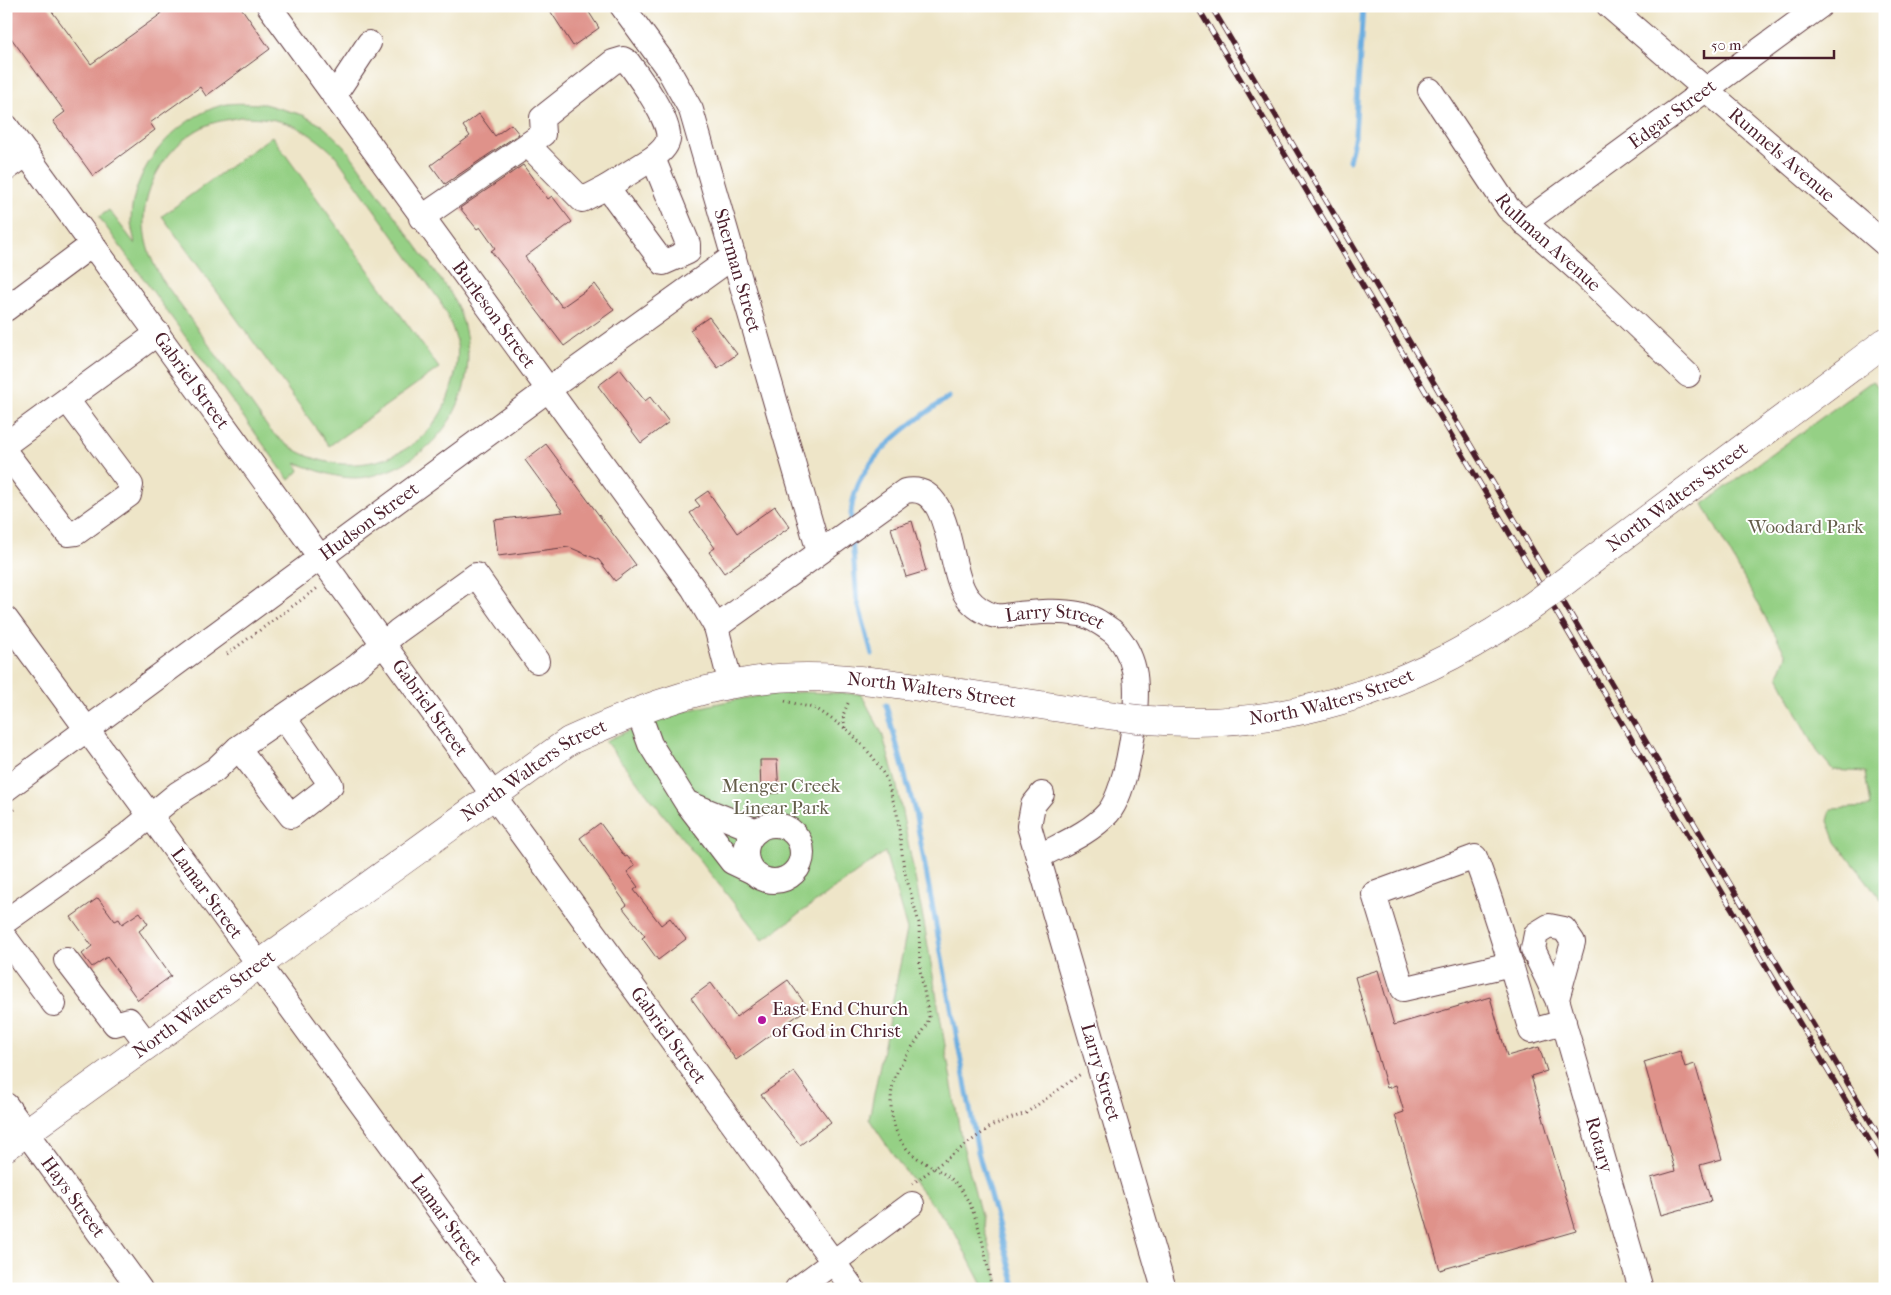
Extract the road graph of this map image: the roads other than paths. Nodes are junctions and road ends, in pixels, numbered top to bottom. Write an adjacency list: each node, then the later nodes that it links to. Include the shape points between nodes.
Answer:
1 (268, 6): 8 (street, Burleson Street)
2 (622, 6): 19 (street, Sherman Street, via 685,97)
3 (1609, 6): 7 (street, Runnels Avenue)
4 (1820, 6): 7 (street, Edgar Street)
5 (370, 43): 8 (street)
6 (1430, 90): 16 (street, Rullman Avenue, via 1499,195)
7 (1704, 90): 16 (street, Edgar Street); 18 (street, Runnels Avenue)
8 (334, 96): 15 (street, Burleson Street)
9 (6, 126): 11 (street, Gabriel Street)
10 (528, 145): 12 (street, via 543,134 542,118 613,62 623,59 654,98 669,138 666,147); 14 (street, via 582,200); 15 (street)
11 (27, 154): 13 (street); 17 (street, Gabriel Street)
12 (653, 158): 14 (street); 20 (street, via 689,249)
13 (6, 169)
14 (607, 187): 20 (street, via 659,260 662,263)
15 (421, 218): 26 (street, Burleson Street)
16 (1524, 223): 25 (street, Rullman Avenue, via 1585,276)
17 (94, 244): 22 (street); 23 (street, Gabriel Street)
18 (1885, 244)
19 (734, 256): 21 (street, Hudson Street); 30 (street, Sherman Street, via 792,465)
20 (673, 260): 21 (street)
21 (693, 286): 26 (street, Hudson Street)
22 (6, 309)
23 (158, 333): 27 (street); 31 (street, Gabriel Street)
24 (1885, 342): 36 (main road, North Walters Street, bridge, via 1526,610 1450,657 1369,693 1330,704 1239,720 1151,720 875,681 788,677)
25 (1688, 375)
26 (549, 389): 31 (street, Hudson Street); 33 (street, Burleson Street, via 693,588)
27 (66, 400): 28 (street); 29 (street, via 131,485 129,494 76,533 68,534)
28 (6, 444)
29 (6, 453)
30 (828, 545): 33 (street); 47 (street, Larry Street, via 904,491 922,491 938,507 961,586 981,610 996,616 1049,612 1079,614 1114,633 1127,651 1134,668 1136,701 1124,782 1117,801 1090,830)
31 (320, 558): 34 (street, Gabriel Street); 39 (street, Hudson Street)
32 (6, 619): 39 (street, Lamar Street)
33 (716, 627): 36 (street, Burleson Street)
34 (384, 646): 35 (street, via 398,632 476,575); 38 (street); 43 (street, Gabriel Street)
35 (537, 661)
36 (732, 685): 37 (main road, North Walters Street, via 697,691)
37 (638, 711): 43 (main road, North Walters Street, via 569,741); 44 (street, via 650,744)
38 (284, 718): 40 (street); 40 (street, via 331,785 291,816)
39 (87, 729): 41 (street, Hudson Street); 45 (street, Lamar Street)
40 (238, 748): 45 (street, via 215,770 177,794)
41 (6, 789)
42 (1042, 794): 47 (street, Larry Street, via 1033,805 1029,826)
43 (492, 795): 53 (main road, North Walters Street); 61 (street, Gabriel Street)
44 (686, 802): 46 (street); 48 (street, via 732,862)
45 (151, 816): 49 (street); 53 (street, Lamar Street)
46 (757, 831): 48 (street, via 751,837 746,855); 48 (street, via 774,825 792,832 798,839 802,857 794,873 786,879 768,881)
47 (1038, 857): 66 (street, Larry Street)
48 (753, 872)
49 (6, 921)
50 (6, 939): 55 (street)
51 (66, 960): 57 (street, via 115,1024 129,1020)
52 (1511, 964): 52 (street, via 1475,857 1374,894 1403,989); 56 (street, via 1531,1032)
53 (260, 965): 57 (main road, North Walters Street); 63 (street, Lamar Street)
54 (1557, 999): 56 (street, Rotary)
55 (54, 1004)
56 (1564, 1022): 67 (street, Rotary)
57 (148, 1045): 59 (main road, North Walters Street)
58 (6, 1105): 59 (street, Hays Street)
59 (16, 1140): 62 (street, Hays Street)
60 (911, 1195): 61 (street)
61 (834, 1262): 64 (street); 65 (street, Gabriel Street)
62 (140, 1289)
63 (497, 1289)
64 (797, 1289)
65 (853, 1289)
66 (1164, 1289)
67 (1641, 1289)

